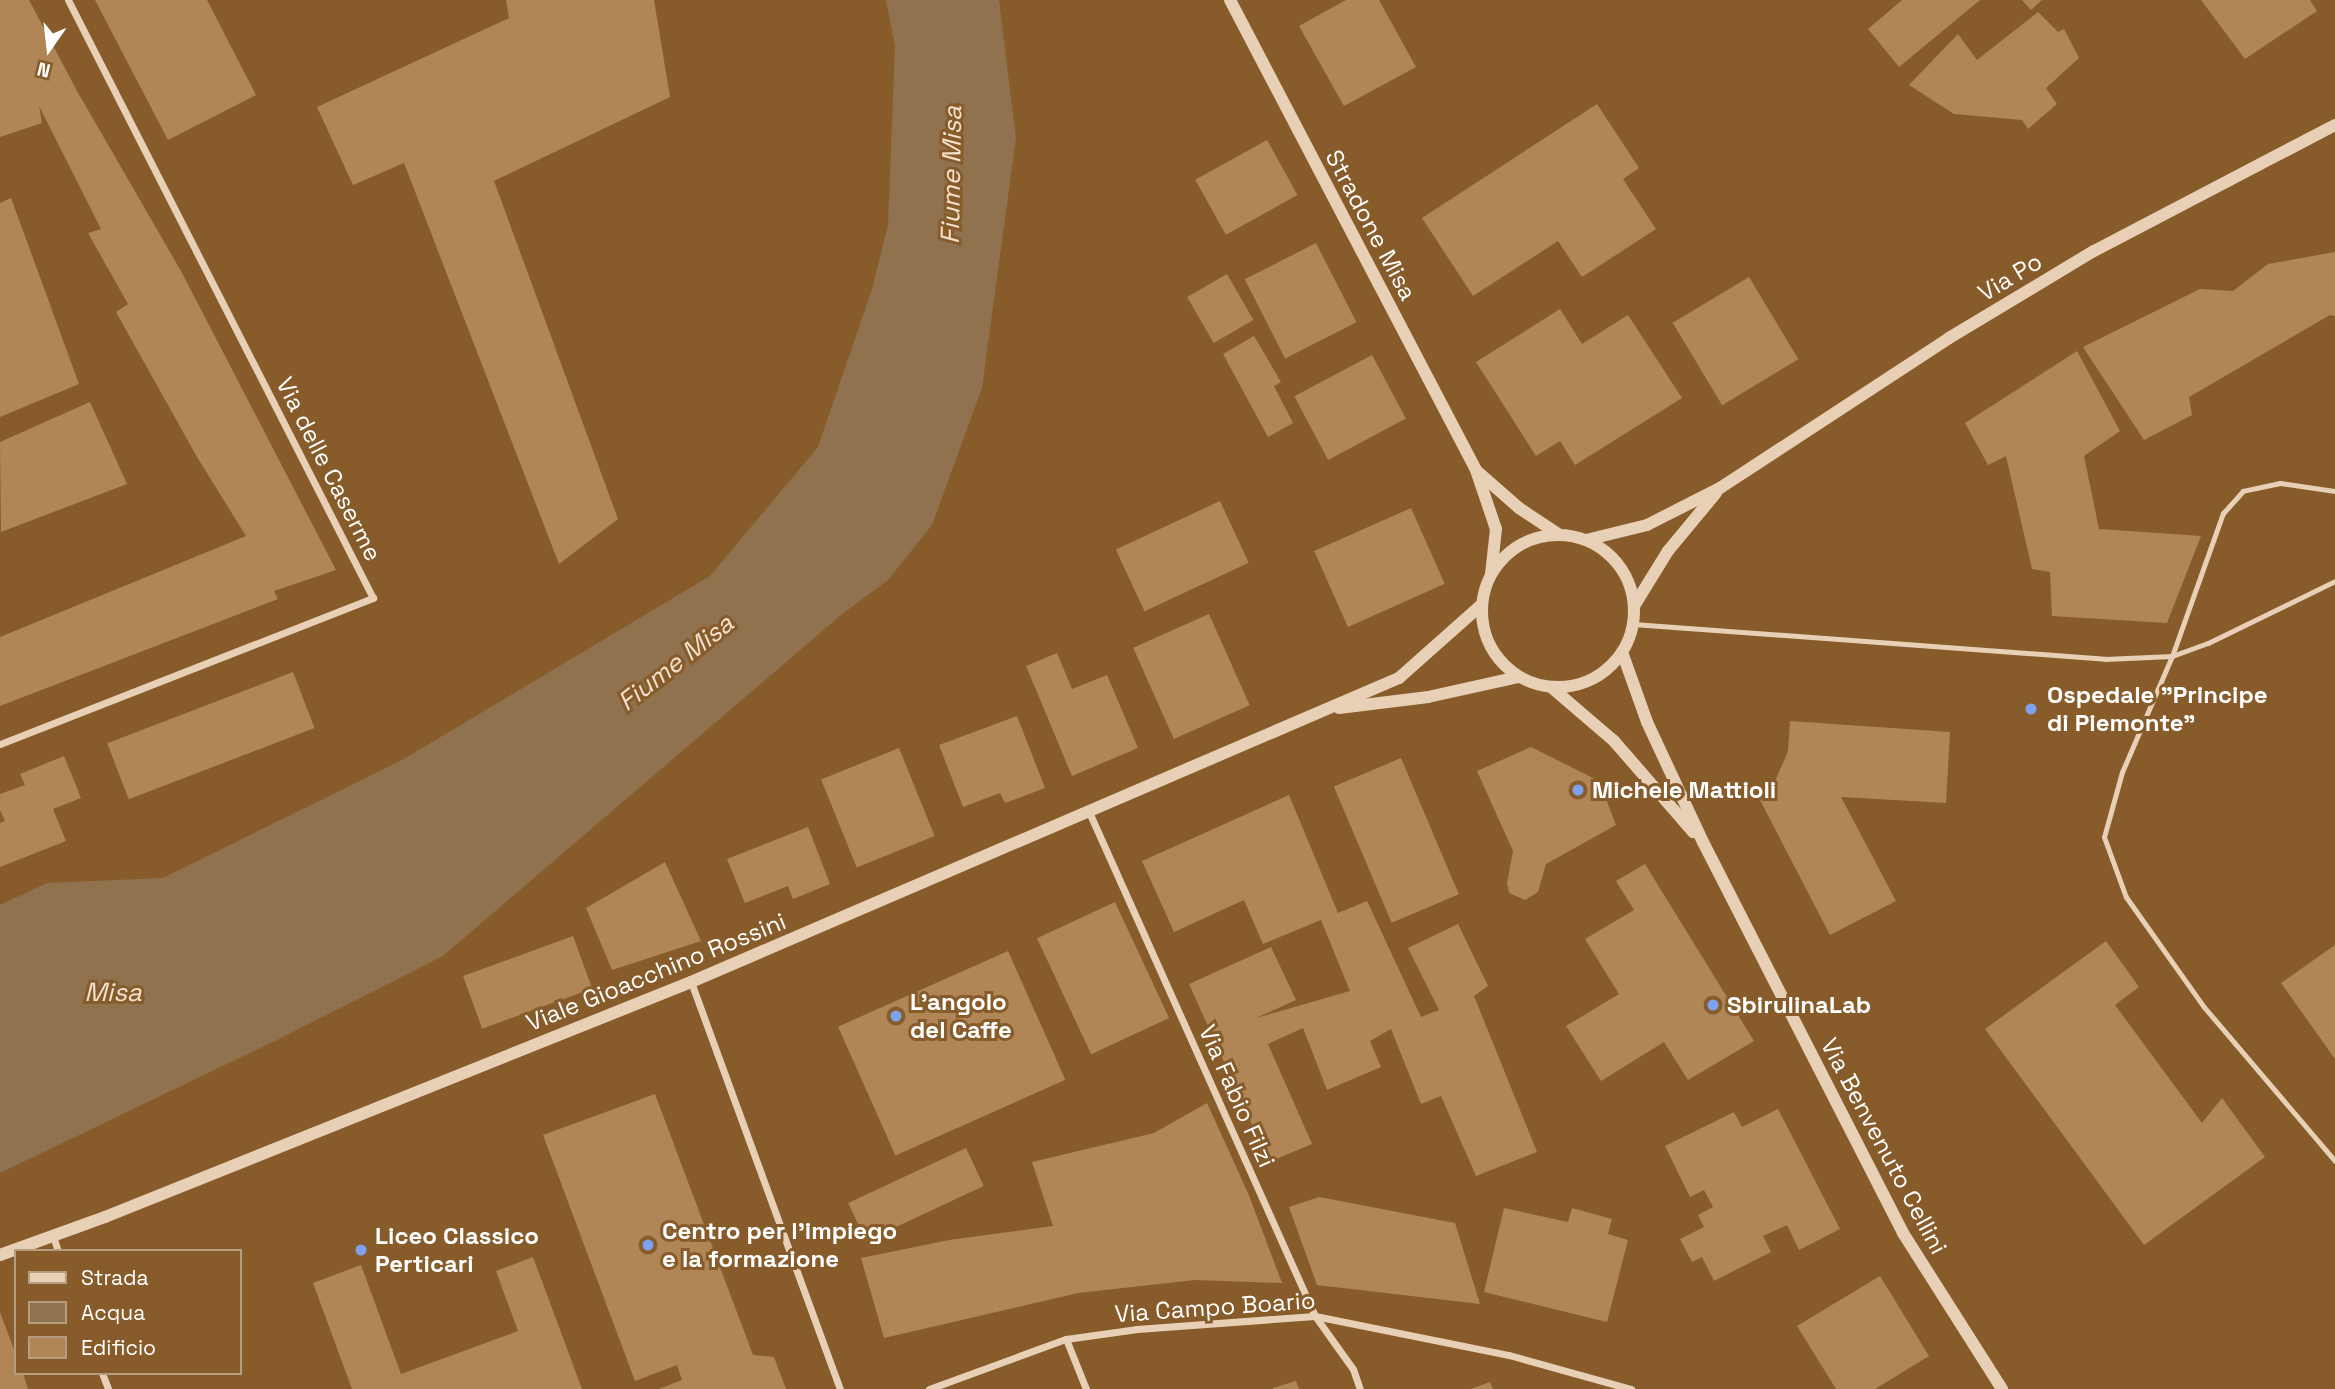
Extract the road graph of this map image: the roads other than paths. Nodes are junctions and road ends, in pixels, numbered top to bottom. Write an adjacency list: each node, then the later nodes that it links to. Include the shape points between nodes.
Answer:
1 (68, 0): 19 (street, Via delle Caserme, via 373,598)
2 (1230, 0): 4 (street, Stradone Misa)
3 (2335, 125): 5 (street, Via Po, via 2094,251 1935,347)
4 (1476, 470): 7 (street, Stradone Misa); 9 (street, Stradone Misa, via 1496,529)
5 (1720, 488): 8 (street, Via Po, via 1647,525); 12 (street, Via Po, via 1668,551)
6 (2335, 491): 15 (lane, via 2280,483 2243,491 2222,513)
7 (1558, 534): 8 (street); 9 (street, via 1519,544)
8 (1586, 540): 12 (street, via 1620,566)
9 (1491, 574): 11 (street)
10 (2335, 581): 15 (lane)
11 (1480, 606): 16 (street, via 1489,647); 18 (street, Viale Gioacchino Rossini, via 1399,678)
12 (1634, 606): 13 (street)
13 (1633, 624): 14 (street); 15 (lane, via 2105,659)
14 (1622, 652): 17 (street, via 1592,680 1572,687); 21 (street, Via Benvenuto Cellini, via 1647,722)
15 (2172, 656): 23 (lane, via 2122,772 2104,837 2126,897 2196,996)
16 (1518, 677): 17 (street); 18 (street, Viale Gioacchino Rossini, via 1428,697)
17 (1551, 687): 21 (street, Via Benvenuto Cellini, via 1614,741)
18 (1321, 710): 20 (street, Viale Gioacchino Rossini)
19 (0, 744)
20 (1090, 811): 22 (street, Viale Gioacchino Rossini); 27 (street, Via Fabio Filzi)
21 (1703, 842): 34 (street, Via Benvenuto Cellini, via 1903,1233)
22 (691, 982): 24 (street, Viale Gioacchino Rossini); 29 (street)
23 (2335, 1161)
24 (52, 1236): 25 (street, Viale Gioacchino Rossini); 26 (street)
25 (16, 1249)
26 (57, 1249)
27 (1315, 1317): 28 (street, Via Campo Boario, via 1137,1329); 32 (street, Via Fabio Filzi, via 1353,1368); 33 (street, Via Campo Boario, via 1509,1355)
28 (1066, 1339): 30 (street, Via Campo Boario); 31 (street)
29 (840, 1389)
30 (929, 1389)
31 (1086, 1389)
32 (1360, 1389)
33 (1631, 1389)
34 (2002, 1389)

